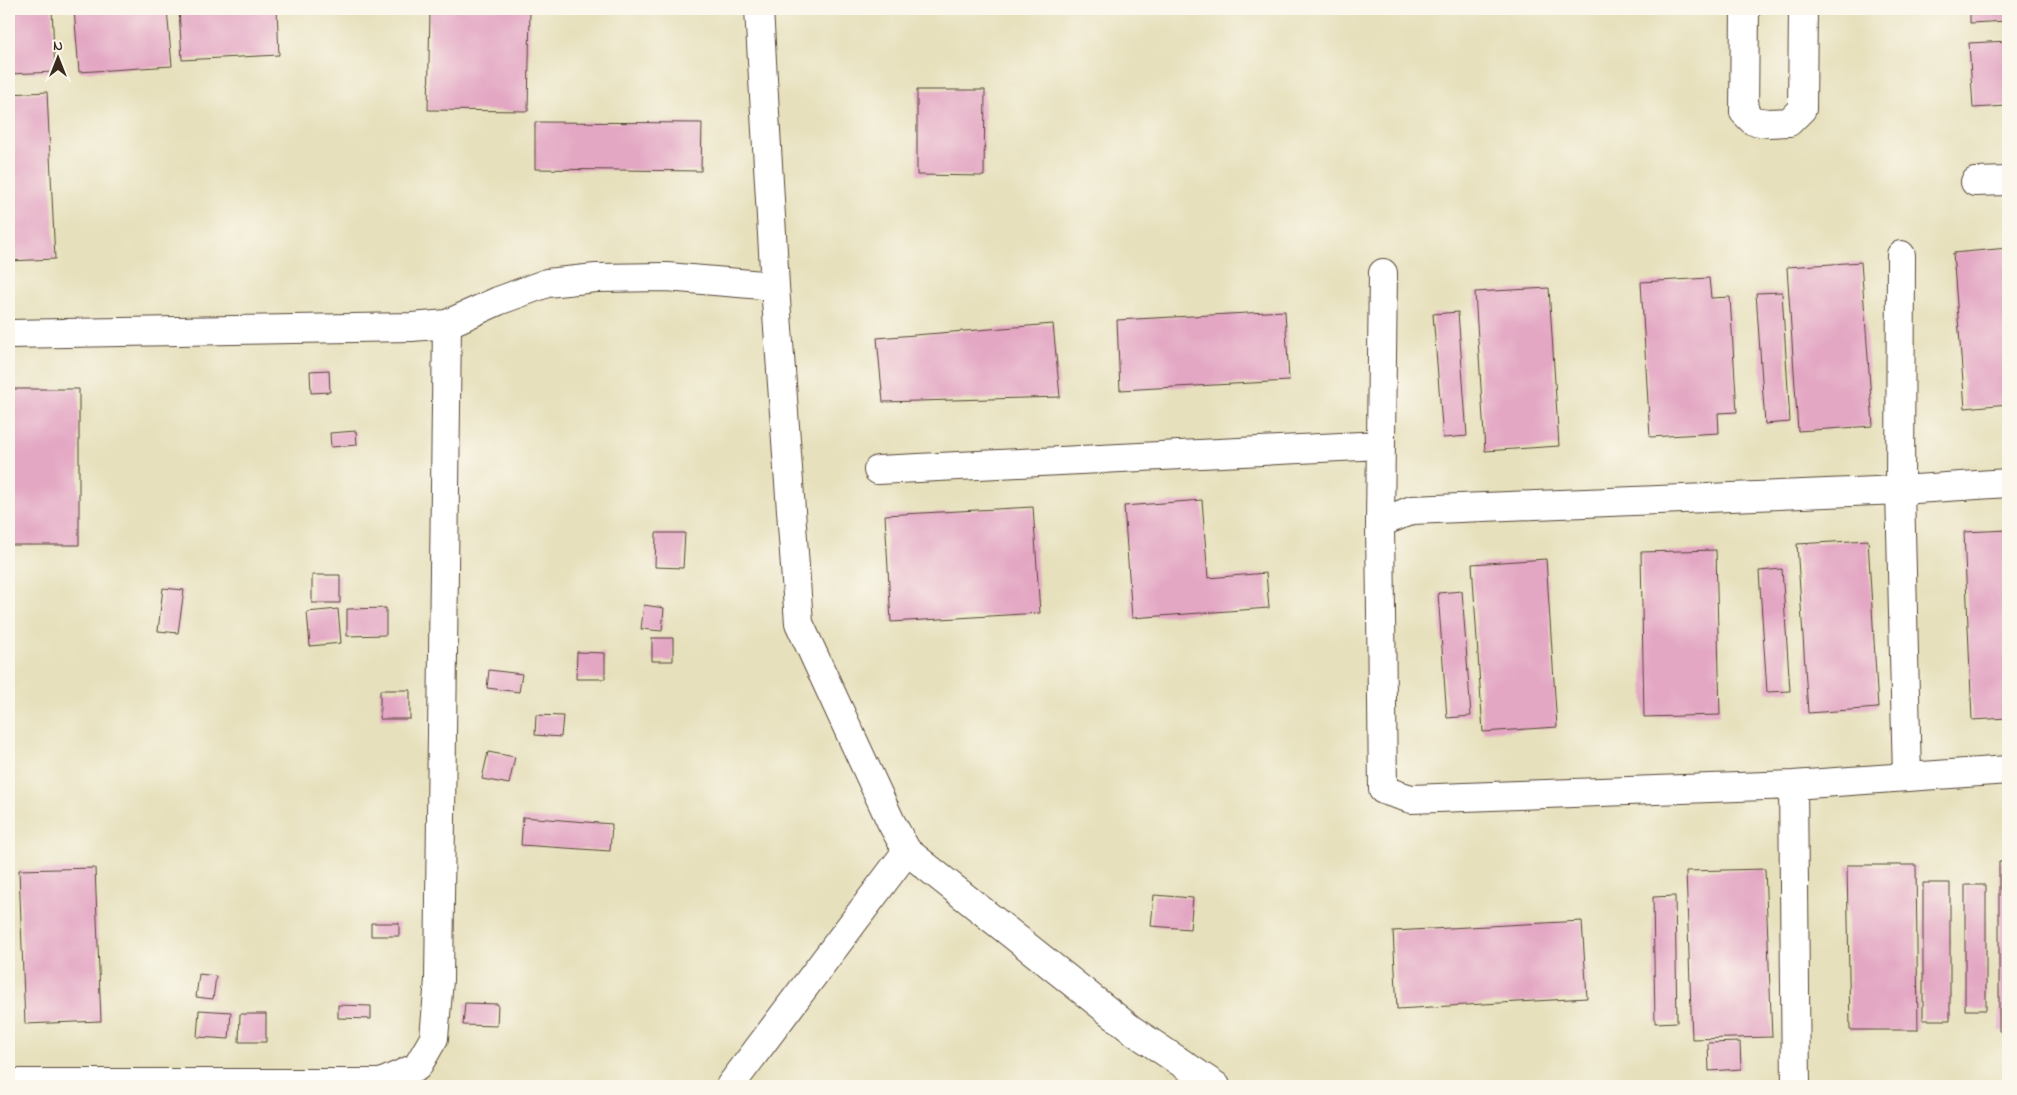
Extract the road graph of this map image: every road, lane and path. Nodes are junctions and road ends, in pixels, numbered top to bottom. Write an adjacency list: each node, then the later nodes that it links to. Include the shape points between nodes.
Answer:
1 (759, 9): 8 (street)
2 (1745, 9): 3 (street, via 1744,112 1753,121 1768,123 1789,122 1802,109)
3 (1802, 9)
4 (2008, 181): 5 (street)
5 (1974, 182)
6 (1901, 255): 14 (street)
7 (1383, 272): 11 (street)
8 (775, 286): 9 (street, via 668,277 596,278 547,283); 19 (street, via 799,623)
9 (448, 324): 10 (street); 20 (street, via 440,980 434,1038 417,1067 381,1083)
10 (9, 334)
11 (1381, 445): 12 (street); 15 (street)
12 (878, 470)
13 (2008, 483): 14 (street)
14 (1900, 490): 15 (street, via 1412,510); 17 (street)
15 (1380, 523): 18 (street, via 1383,790 1411,799)
16 (2008, 770): 17 (street)
17 (1907, 777): 18 (street)
18 (1793, 785): 23 (street)
19 (907, 851): 21 (street); 22 (street, via 1132,1030)
20 (9, 1083)
21 (730, 1086)
22 (1216, 1086)
23 (1796, 1086)

